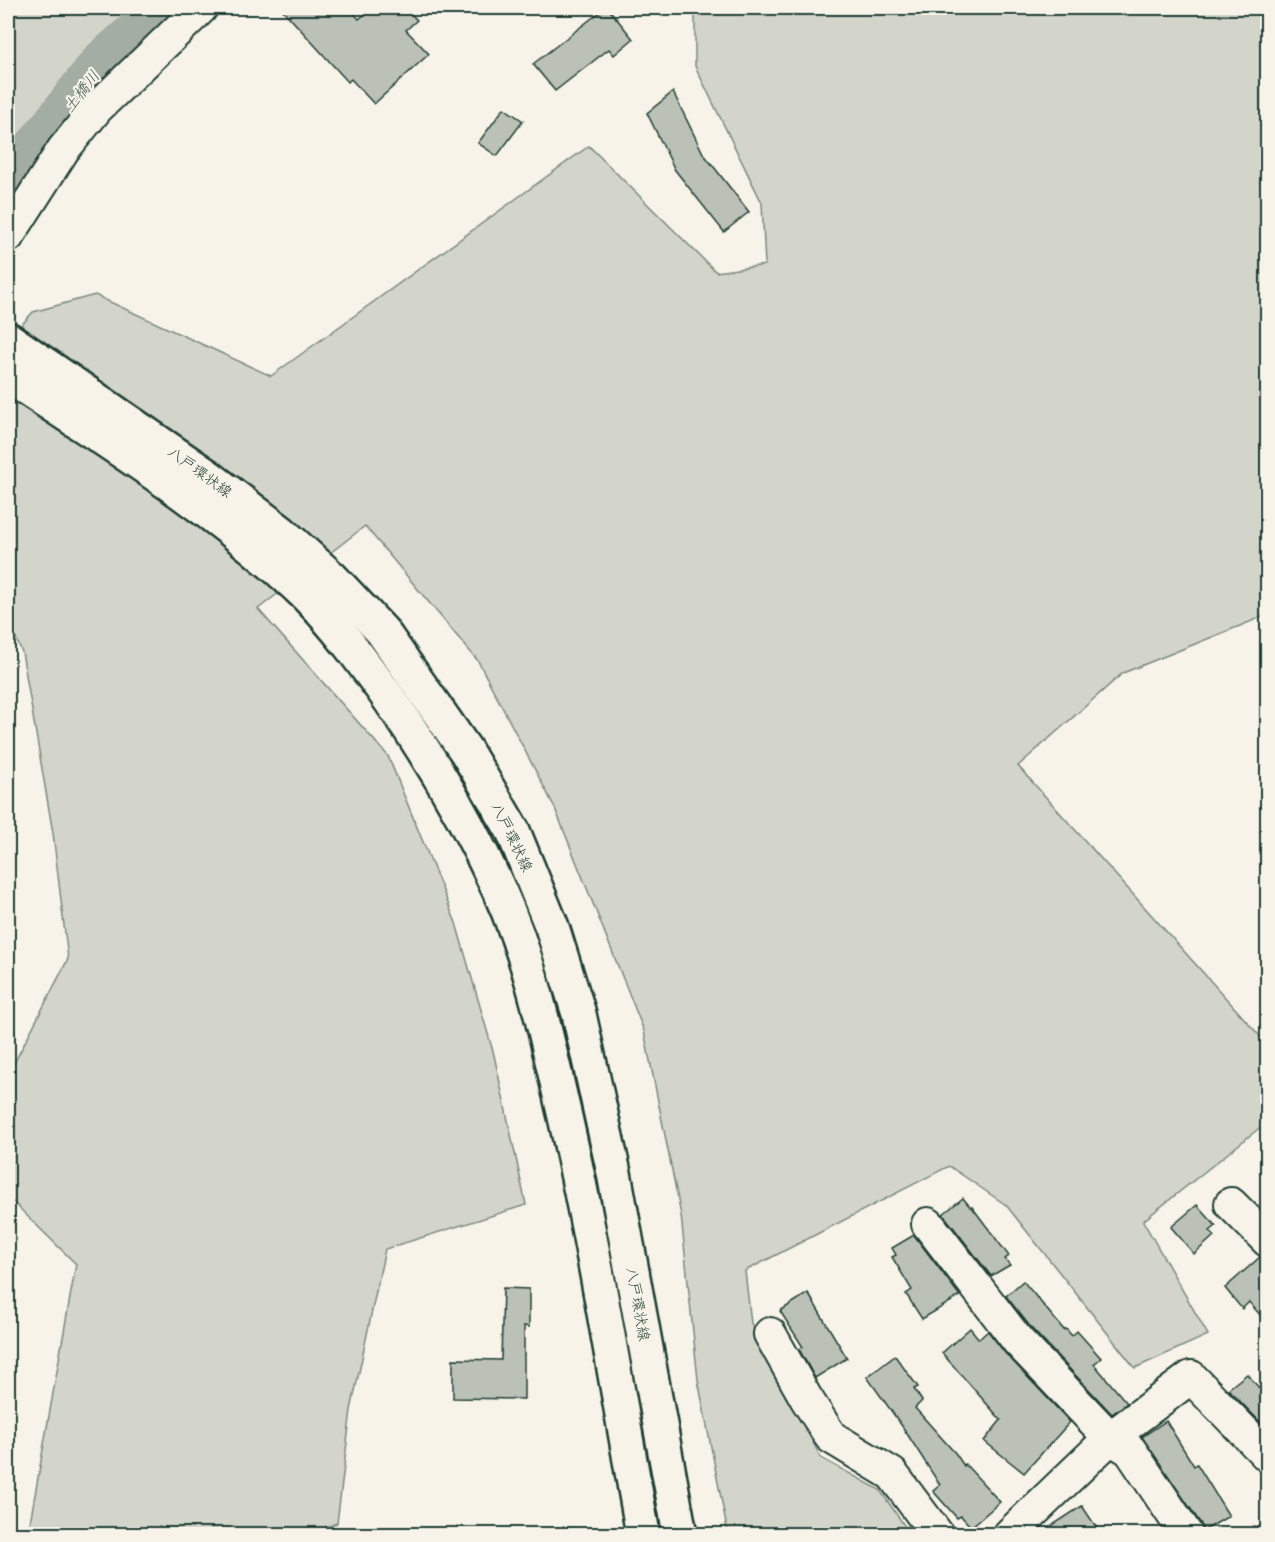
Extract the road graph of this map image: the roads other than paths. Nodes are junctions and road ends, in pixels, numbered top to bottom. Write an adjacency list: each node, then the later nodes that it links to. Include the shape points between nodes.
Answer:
1 (201, 8): 2 (street, via 97,108 63,150)
2 (8, 236)
3 (8, 339): 12 (main road, 八戸環状線, via 208,477 272,525 332,578 382,632 466,751 513,831 552,927 579,1014 614,1173)
4 (8, 376): 11 (main road, 八戸環状線, via 146,468 244,541 306,595 356,653 415,735 458,805 500,892 537,994 585,1206)
5 (1231, 1204): 7 (street)
6 (928, 1224): 9 (street, via 1018,1341)
7 (1268, 1241)
8 (770, 1334): 13 (street, via 831,1437 892,1474)
9 (1110, 1438): 10 (street, via 1191,1377); 14 (street); 15 (street, via 1130,1450)
10 (1268, 1456)
11 (643, 1534)
12 (680, 1534)
13 (937, 1534)
14 (1010, 1534)
15 (1186, 1534)

